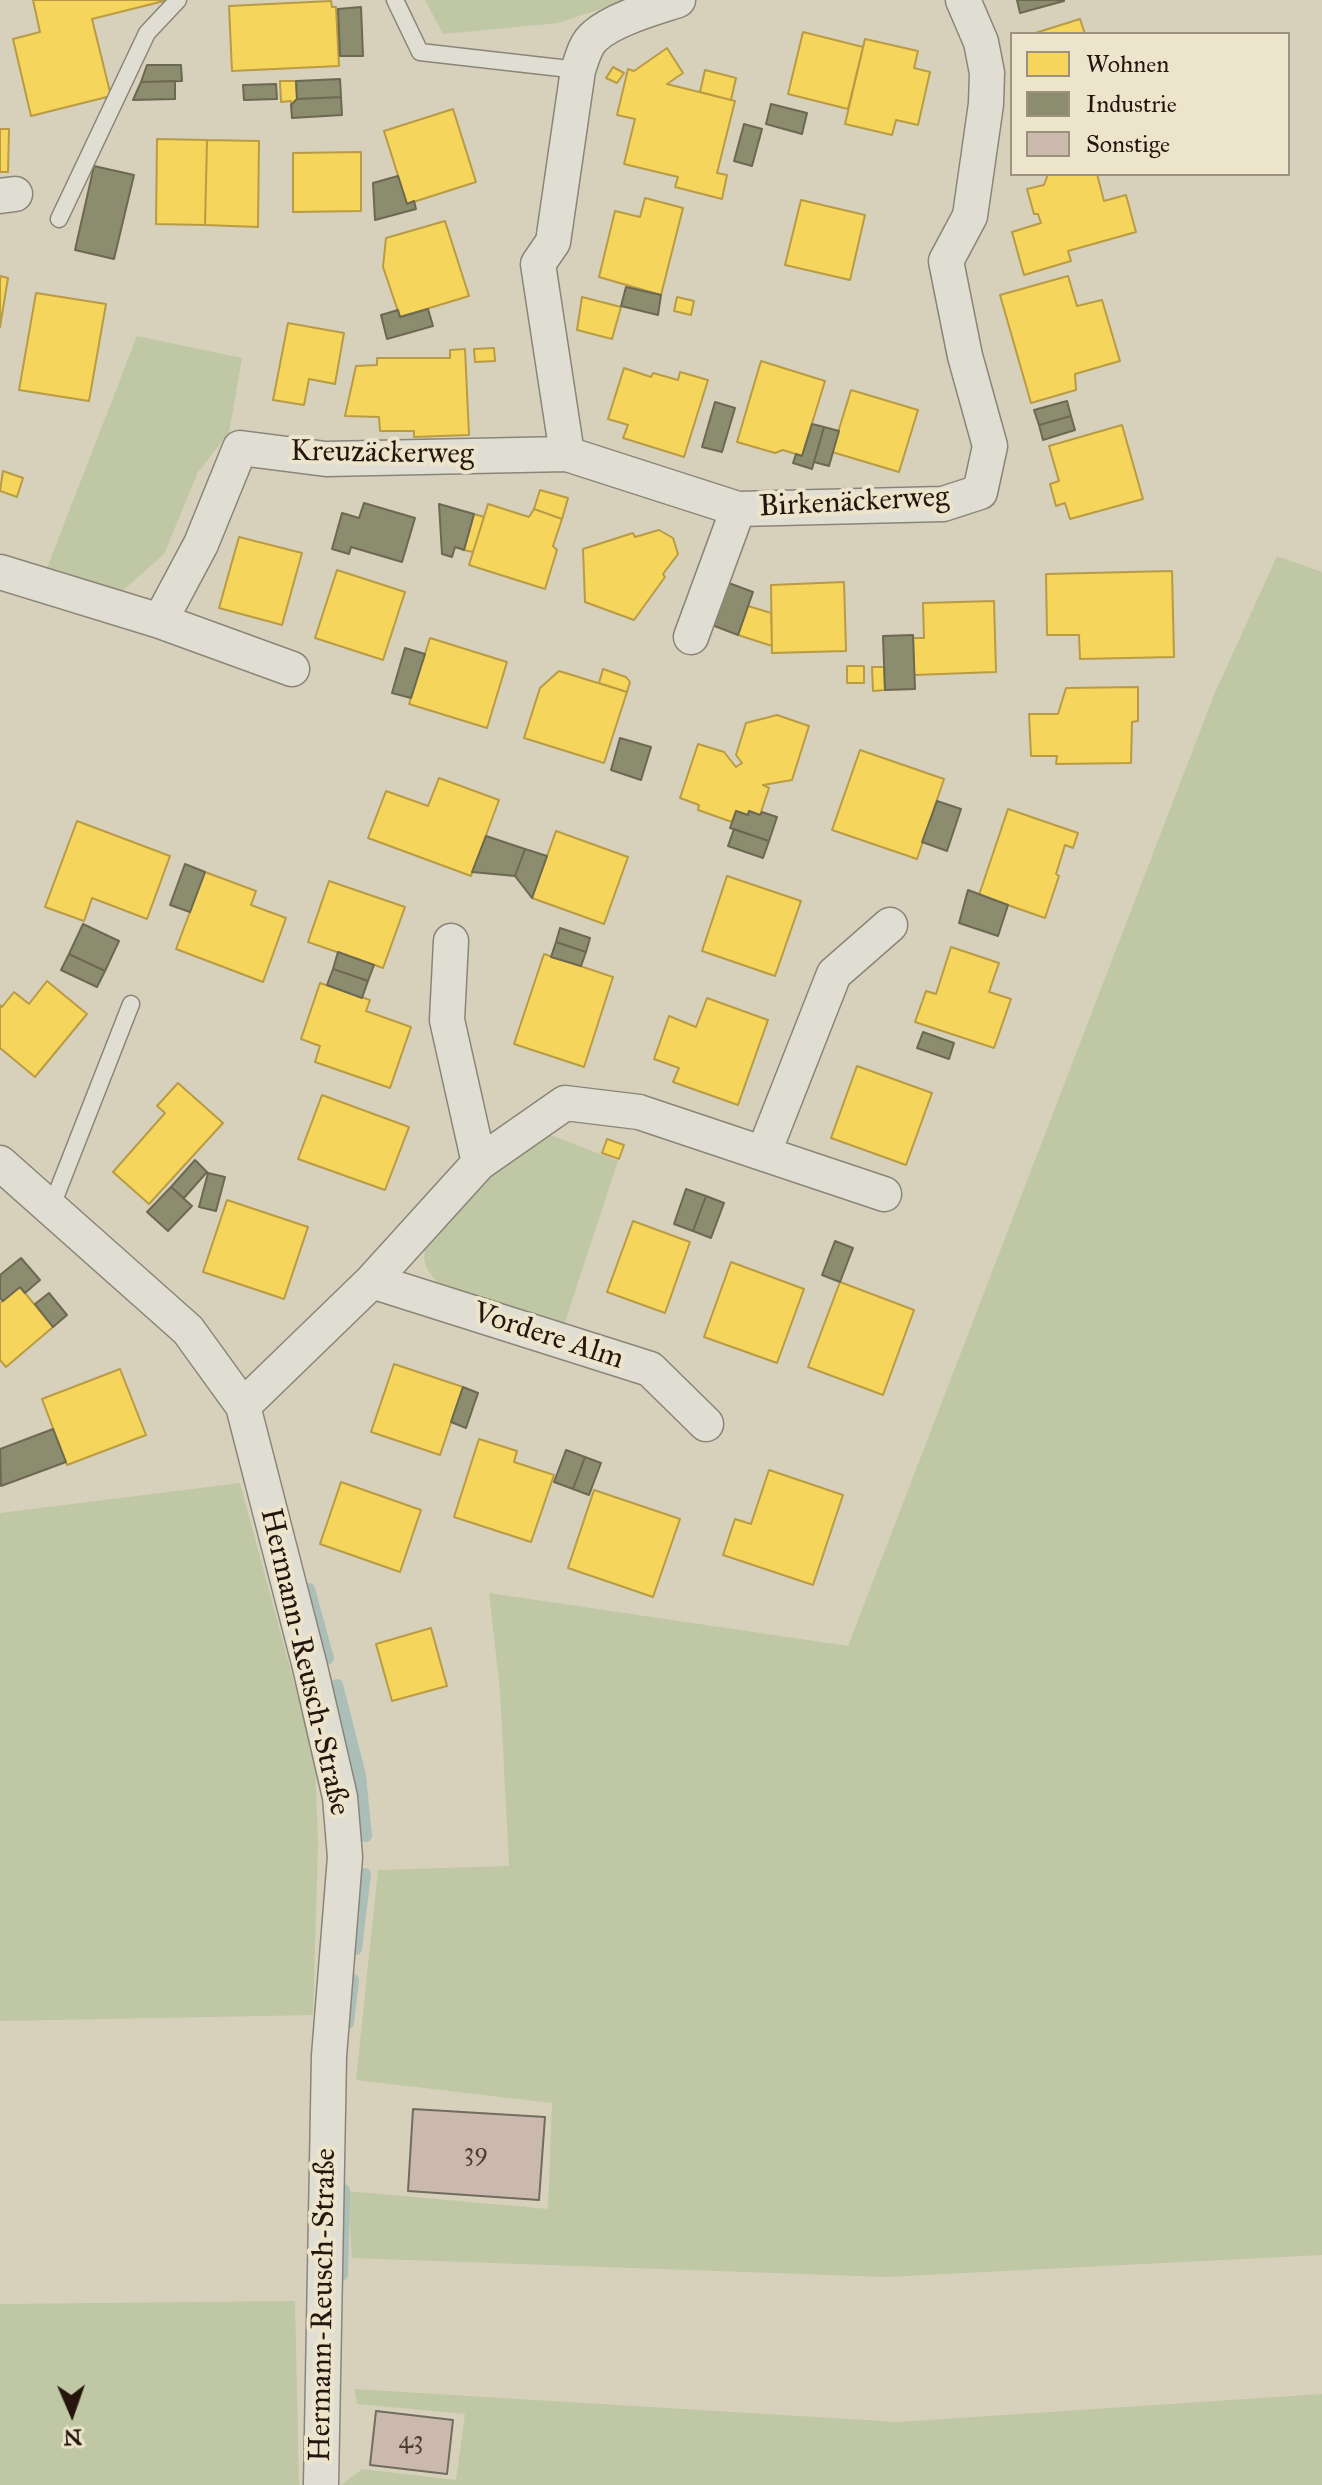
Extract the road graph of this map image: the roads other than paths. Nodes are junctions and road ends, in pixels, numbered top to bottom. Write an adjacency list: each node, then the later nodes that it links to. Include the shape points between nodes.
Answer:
1 (178, 0): 6 (lane, via 147,33)
2 (395, 0): 5 (lane, via 420,52)
3 (678, 0): 5 (street, via 634,14 594,36)
4 (963, 0): 8 (street, Birkenäckerweg, via 981,42 986,104 970,216 946,261 958,357 990,446 980,492 946,509)
5 (578, 70): 7 (street, via 553,242 538,264 542,358)
6 (59, 219)
7 (567, 454): 8 (street, Kreuzäckerweg); 10 (street, Kreuzäckerweg, via 326,459 240,448 201,544)
8 (738, 509): 11 (street, Birkenäckerweg)
9 (0, 572): 10 (street)
10 (160, 621): 12 (street)
11 (691, 637)
12 (292, 669)
13 (890, 925): 16 (street, via 834,974)
14 (451, 941): 18 (street, via 447,1020)
15 (131, 1004): 20 (lane)
16 (764, 1152): 18 (street, via 639,1112 565,1103); 19 (street)
17 (0, 1163): 20 (street, Hermann-Reusch-Straße)
18 (479, 1163): 21 (street)
19 (884, 1194)
20 (51, 1208): 22 (street, Hermann-Reusch-Straße, via 188,1330)
21 (372, 1281): 22 (street); 23 (street, Vordere Alm, via 650,1369)
22 (243, 1406): 24 (street, Hermann-Reusch-Straße, via 310,1667 343,1827 329,2056)
23 (706, 1424)
24 (321, 2485)

